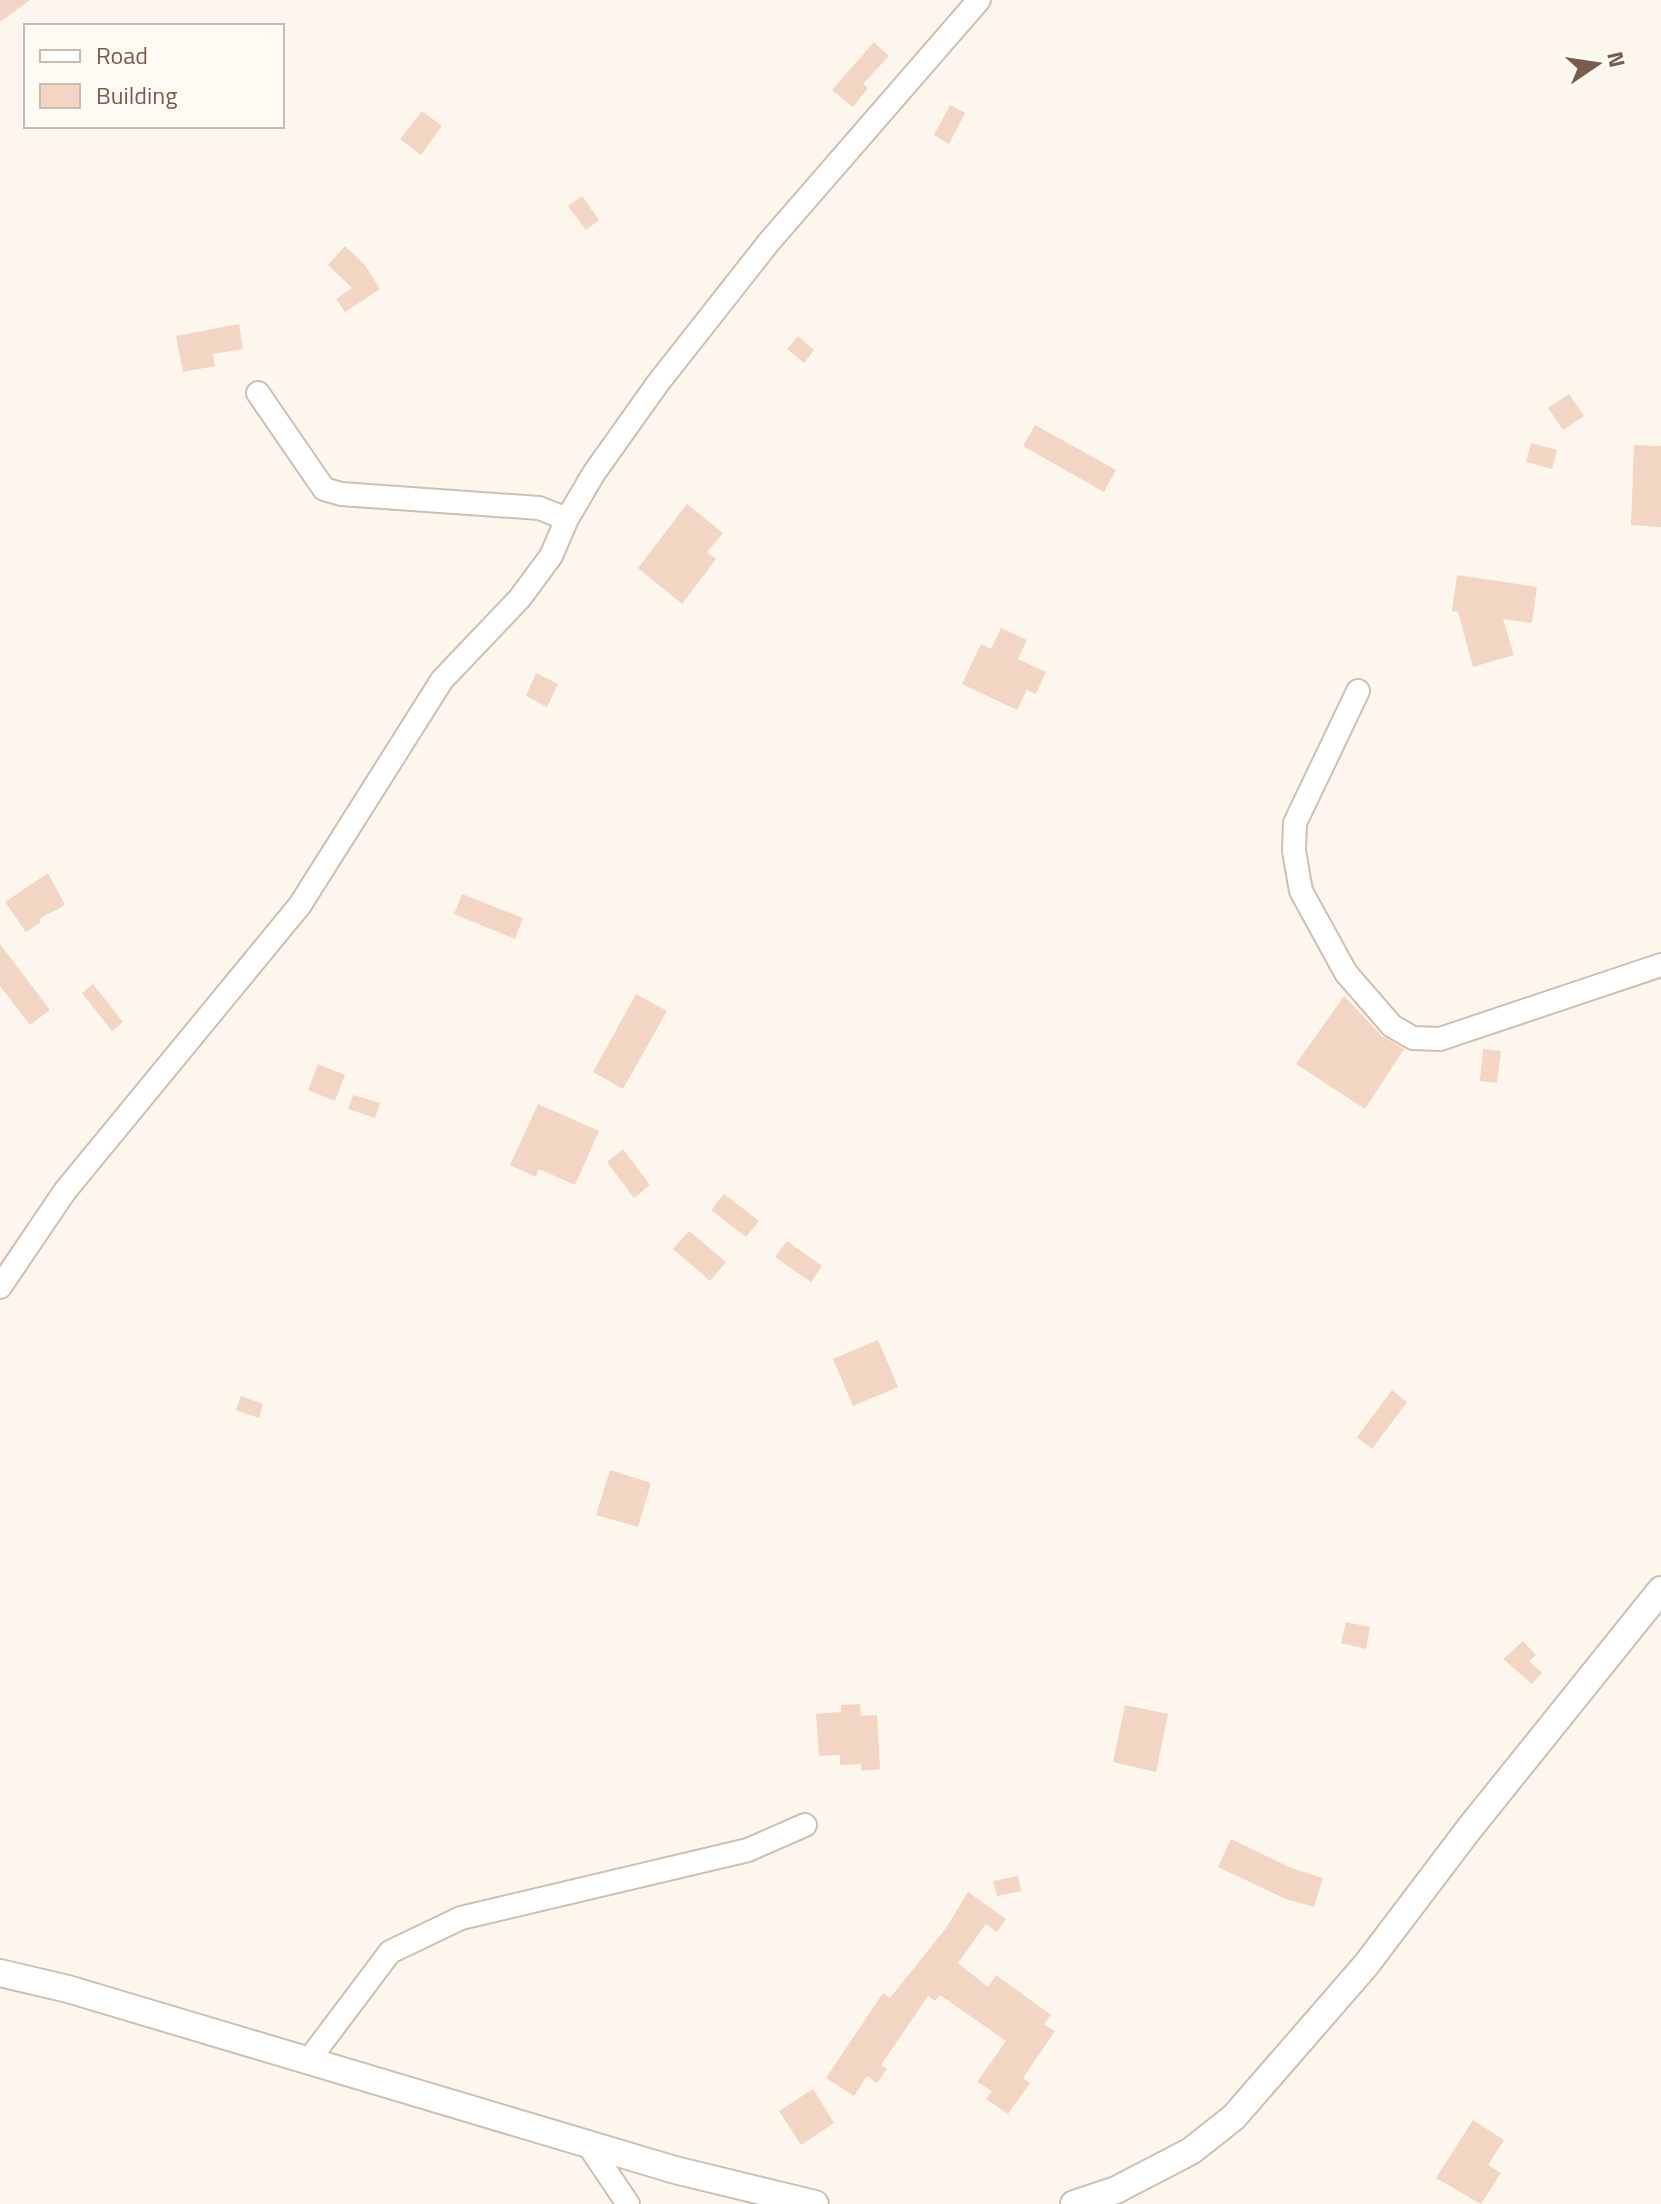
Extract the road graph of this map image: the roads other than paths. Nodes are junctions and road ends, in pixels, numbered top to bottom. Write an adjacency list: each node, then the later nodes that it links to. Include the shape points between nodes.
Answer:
1 (979, 0): 3 (street, via 769,242 594,473)
2 (258, 393): 3 (street, via 324,489 539,508)
3 (567, 519): 6 (street, via 551,556 520,598 442,680 300,905 65,1191)
4 (1358, 691): 5 (street, via 1295,823 1294,851 1301,891 1346,973 1392,1026 1413,1038 1440,1039)
5 (1661, 965)
6 (0, 1287)
7 (1661, 1590): 14 (street, via 1366,1965 1234,2117 1191,2151 1116,2190)
8 (805, 1825): 10 (street, via 748,1850 461,1918 418,1936 390,1952)
9 (0, 1973): 10 (street)
10 (308, 2061): 11 (street)
11 (587, 2143): 12 (street); 13 (street)
12 (628, 2204)
13 (815, 2204)
14 (1074, 2204)

